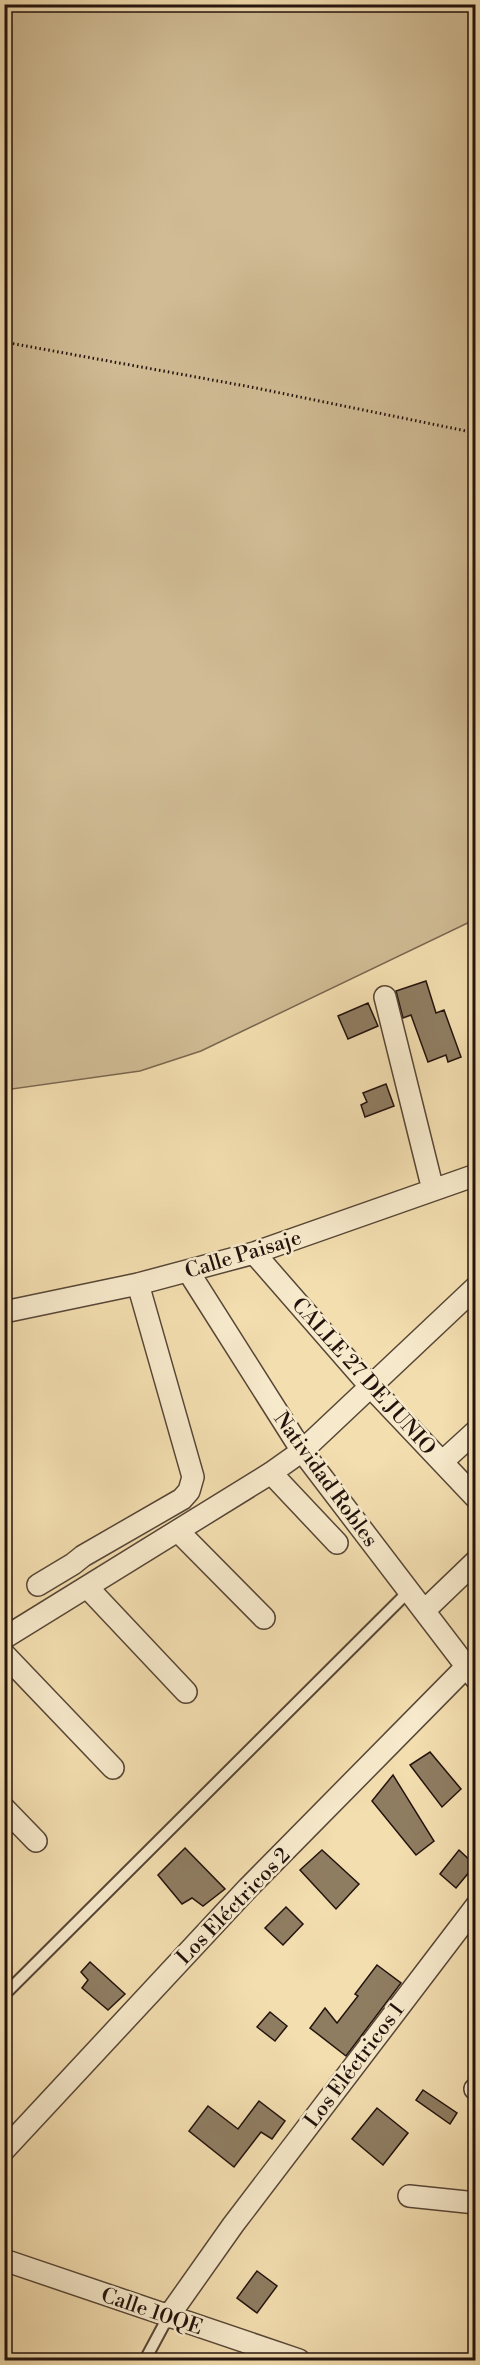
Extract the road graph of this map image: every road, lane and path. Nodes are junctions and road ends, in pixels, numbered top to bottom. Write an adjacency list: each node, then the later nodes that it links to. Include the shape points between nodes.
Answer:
1 (4, 342): 2 (path, via 251,387)
2 (476, 434)
3 (384, 997): 5 (street)
4 (476, 1175): 5 (street, Calle Paisaje)
5 (433, 1190): 6 (street, Calle Paisaje)
6 (254, 1253): 7 (street, Calle Paisaje); 11 (street, CALLE 27 DE JUNIO)
7 (188, 1271): 8 (street, Calle Paisaje); 13 (street, Natividad Robles)
8 (138, 1284): 10 (street, Calle Paisaje); 20 (street, via 192,1484 182,1499)
9 (476, 1287): 11 (street)
10 (4, 1312)
11 (370, 1386): 13 (street); 14 (street, CALLE 27 DE JUNIO)
12 (476, 1431): 14 (street)
13 (302, 1451): 15 (street); 22 (street, Natividad Robles)
14 (442, 1462): 16 (street, CALLE 27 DE JUNIO)
15 (271, 1473): 17 (street); 18 (street)
16 (476, 1498)
17 (178, 1531): 21 (street); 24 (street)
18 (337, 1543)
19 (476, 1561): 23 (street)
20 (38, 1585)
21 (87, 1587): 25 (street); 28 (street)
22 (409, 1591): 23 (street, Natividad Robles); 33 (lane)
23 (424, 1611): 27 (street, Natividad Robles)
24 (264, 1618)
25 (4, 1638)
26 (4, 1654): 29 (street)
27 (471, 1673): 34 (street, Los Eléctricos 2, via 248,1888)
28 (186, 1692)
29 (113, 1768)
30 (4, 1808): 31 (street)
31 (36, 1841)
32 (476, 1906): 38 (street, Los Eléctricos 1, via 233,2225)
33 (4, 1995)
34 (4, 2150)
35 (409, 2196): 36 (street)
36 (476, 2203)
37 (4, 2260): 38 (street, Calle 10QE)
38 (168, 2317): 39 (lane); 40 (street, Calle 10QE)
39 (145, 2361)
40 (299, 2361)

